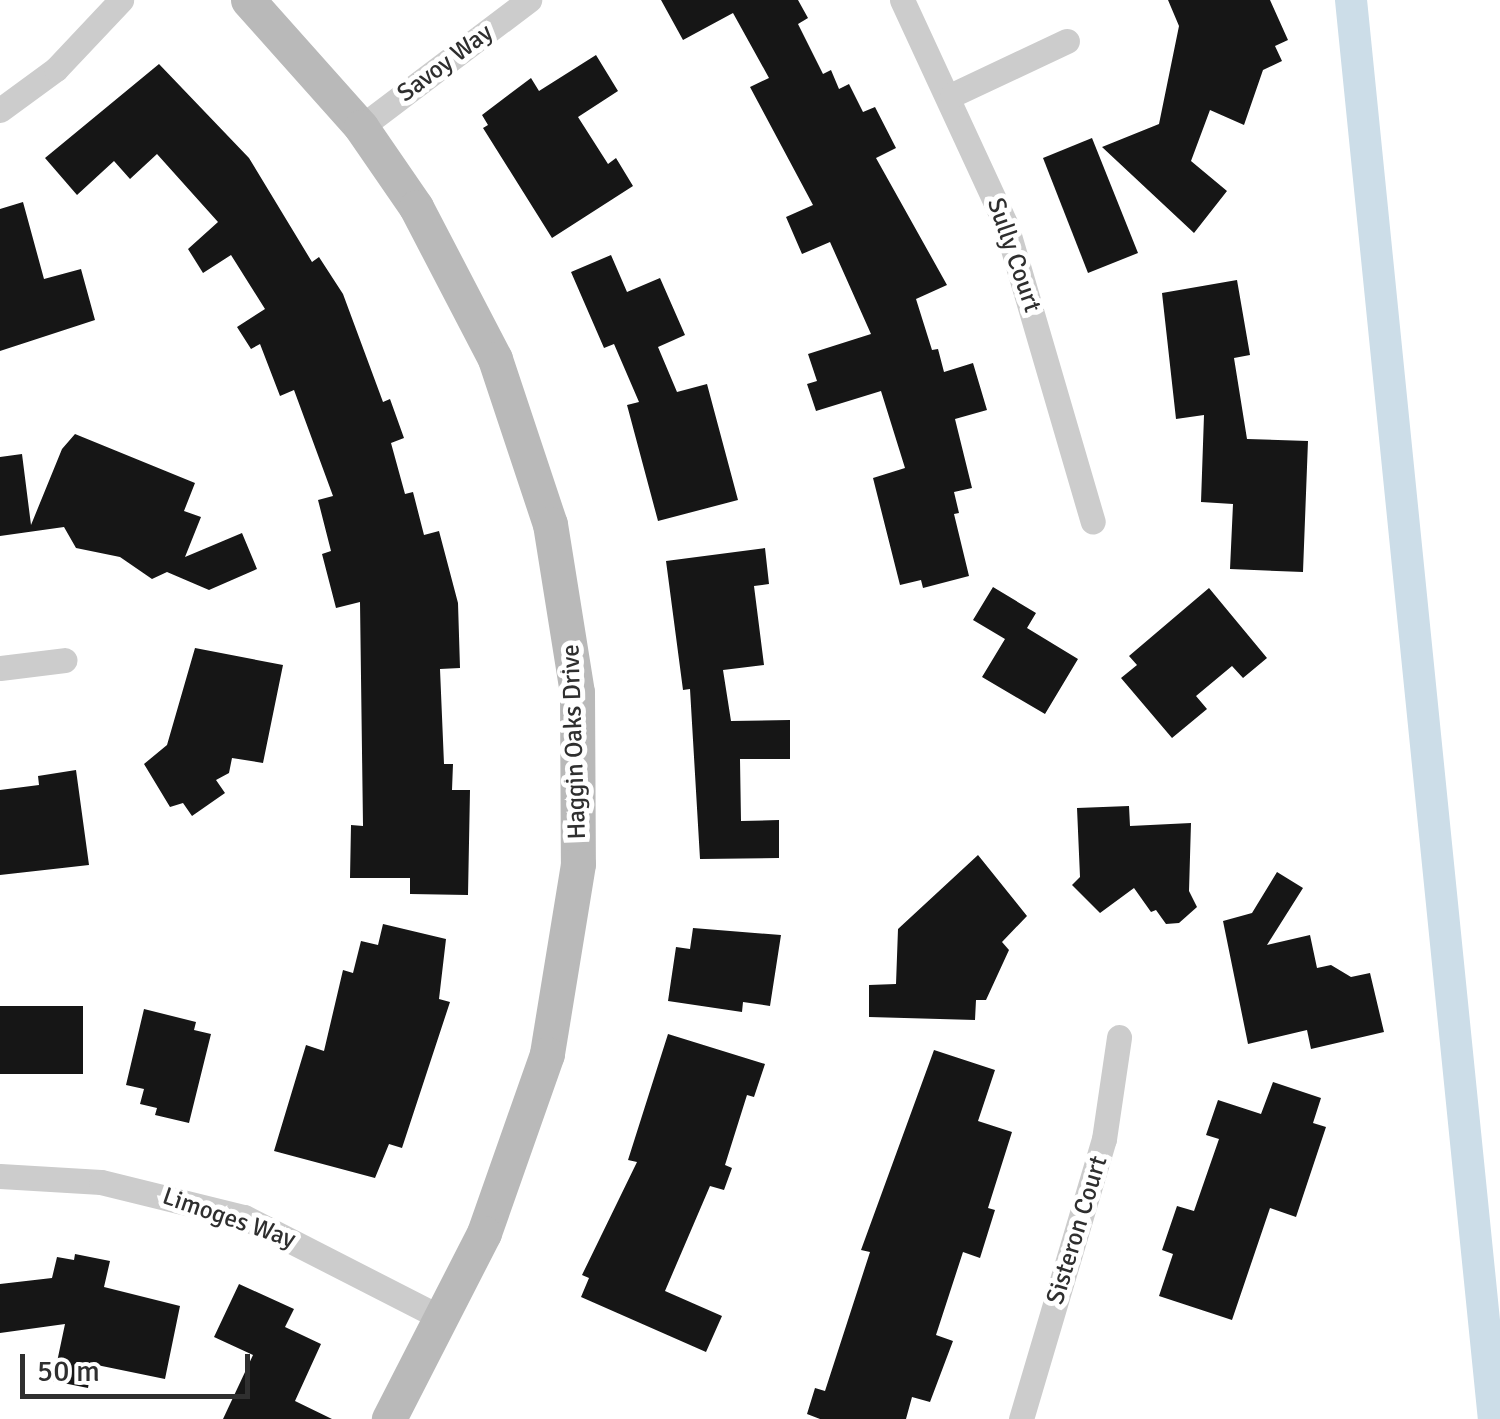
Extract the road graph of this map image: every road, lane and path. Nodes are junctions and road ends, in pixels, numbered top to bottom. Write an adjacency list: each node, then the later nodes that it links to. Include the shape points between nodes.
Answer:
1 (122, 0): 7 (street, via 56,69)
2 (248, 0): 8 (street, Haggin Oaks Drive)
3 (529, 0): 8 (street, Savoy Way)
4 (902, 0): 6 (street, Sully Court)
5 (1068, 41): 6 (street)
6 (952, 95): 9 (street, Sully Court, via 1006,224)
7 (0, 110)
8 (361, 127): 14 (street, Haggin Oaks Drive, via 416,207 495,359 550,524 577,692 578,864 547,1054 484,1233)
9 (1093, 522)
10 (65, 660): 11 (street)
11 (0, 668)
12 (1119, 1037): 16 (street, Sisteron Court, via 1104,1139)
13 (0, 1176): 14 (street, Limoges Way, via 102,1182 244,1217)
14 (441, 1318): 15 (street, Haggin Oaks Drive)
15 (390, 1419)
16 (1020, 1419)

